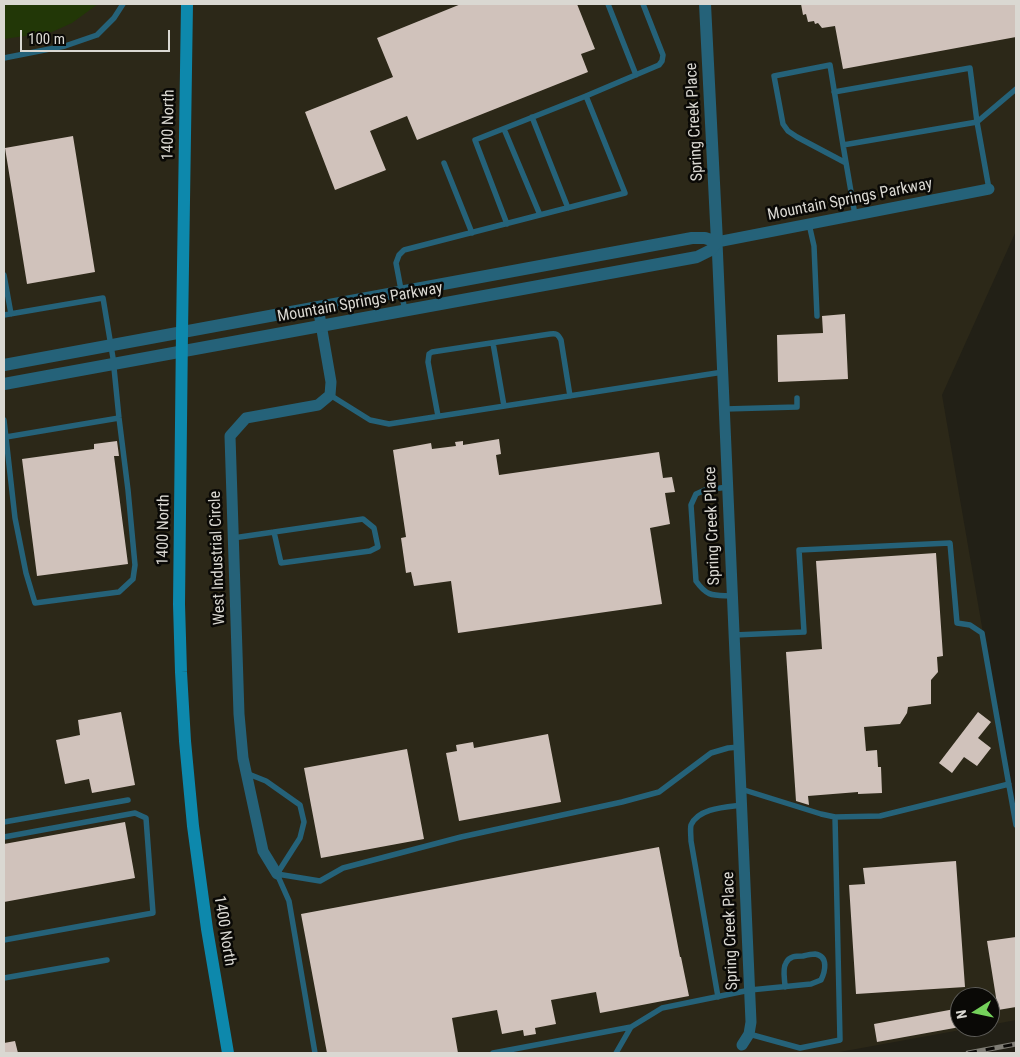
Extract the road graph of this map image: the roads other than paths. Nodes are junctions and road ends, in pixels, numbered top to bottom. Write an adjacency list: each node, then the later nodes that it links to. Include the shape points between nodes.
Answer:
1 (122, 4): 6 (lane, via 114,18 97,35 65,46)
2 (187, 4): 32 (main road, 1400 North)
3 (608, 4): 7 (lane)
4 (643, 4): 7 (lane, via 664,55 659,65)
5 (705, 4): 24 (street, Spring Creek Place)
6 (4, 58)
7 (636, 75): 10 (lane)
8 (1016, 89): 12 (lane)
9 (834, 92): 12 (lane, via 970,68); 14 (lane); 16 (lane, via 830,65 774,76 783,124 788,131)
10 (586, 96): 11 (lane); 18 (lane, via 625,193)
11 (532, 117): 13 (lane); 18 (lane)
12 (977, 122): 14 (lane); 17 (lane)
13 (504, 129): 19 (lane); 21 (lane, via 475,140)
14 (843, 145): 16 (lane)
15 (444, 162): 23 (lane)
16 (846, 163): 20 (lane)
17 (989, 189): 20 (street, Mountain Springs Parkway)
18 (568, 208): 19 (lane)
19 (540, 215): 21 (lane)
20 (855, 215): 22 (street, Mountain Springs Parkway)
21 (506, 224): 23 (lane)
22 (809, 224): 24 (street, Mountain Springs Parkway); 30 (lane, via 814,246)
23 (472, 233): 26 (lane, via 404,250 396,263)
24 (717, 242): 26 (street, Mountain Springs Parkway, via 692,238); 28 (street, Mountain Springs Parkway, via 711,250 697,257); 38 (street, Spring Creek Place)
25 (4, 275): 29 (lane)
26 (401, 292): 27 (street, Mountain Springs Parkway); 28 (lane)
27 (318, 307): 31 (street); 32 (street, Mountain Springs Parkway)
28 (405, 311): 31 (street, Mountain Springs Parkway)
29 (7, 315): 34 (lane, via 103,298)
30 (817, 316)
31 (321, 326): 35 (street, Mountain Springs Parkway); 40 (street, via 331,382)
32 (182, 332): 34 (street, Mountain Springs Parkway); 35 (main road, 1400 North)
33 (493, 342): 41 (lane, via 550,334 559,336); 43 (lane); 45 (lane, via 429,354)
34 (111, 345): 36 (lane); 37 (street, Mountain Springs Parkway)
35 (182, 352): 36 (street, Mountain Springs Parkway); 74 (main road, 1400 North, via 179,604 185,741 206,929)
36 (114, 364): 39 (street, Mountain Springs Parkway); 46 (lane)
37 (4, 365)
38 (723, 372): 41 (lane); 44 (street, Spring Creek Place)
39 (4, 384)
40 (330, 395): 45 (lane, via 370,420 389,424); 51 (street, West Industrial Circle, via 318,405 246,418 230,436)
41 (570, 396): 43 (lane)
42 (797, 398): 44 (lane, via 797,408)
43 (504, 406): 45 (lane)
44 (725, 409): 49 (street, Spring Creek Place)
45 (438, 416)
46 (119, 418): 48 (lane); 48 (lane, via 135,565 133,579 119,592 35,604 15,518)
47 (4, 420): 48 (lane)
48 (6, 438)
49 (728, 487): 52 (street, Spring Creek Place); 52 (lane, via 696,494 691,505 696,581 711,595)
50 (274, 532): 50 (lane, via 362,519 374,528 378,547 370,551 281,563); 51 (lane)
51 (233, 538): 55 (street, West Industrial Circle, via 239,714)
52 (733, 596): 53 (street, Spring Creek Place)
53 (734, 635): 54 (street, Spring Creek Place); 56 (lane, via 804,632 800,550 950,543 957,623 970,625 982,633)
54 (739, 746): 57 (street, Spring Creek Place); 64 (lane, via 711,753 659,792 343,868 320,881)
55 (246, 773): 64 (street, West Industrial Circle, via 263,851); 64 (lane, via 266,781 300,805 304,822 300,838)
56 (1009, 784): 60 (lane, via 880,816); 62 (lane)
57 (741, 789): 59 (street, Spring Creek Place); 60 (lane)
58 (128, 800): 61 (lane)
59 (742, 805): 69 (street, Spring Creek Place); 70 (lane, via 701,813 691,825)
60 (835, 817): 72 (lane, via 840,1040 800,1048)
61 (4, 822)
62 (1016, 825)
63 (4, 837): 65 (lane, via 135,813 146,818 153,913)
64 (277, 874): 75 (lane, via 289,901)
65 (4, 940)
66 (107, 960): 67 (lane)
67 (4, 978)
68 (785, 987): 68 (lane, via 821,980 825,971 822,958 816,954 787,961 784,967); 69 (lane)
69 (750, 990): 70 (lane); 72 (street, Spring Creek Place)
70 (718, 997): 71 (lane, via 662,1008)
71 (631, 1027): 76 (lane); 77 (lane)
72 (749, 1034): 73 (street, Spring Creek Place)
73 (742, 1045)
74 (228, 1053)
75 (315, 1053)
76 (493, 1053)
77 (616, 1053)

